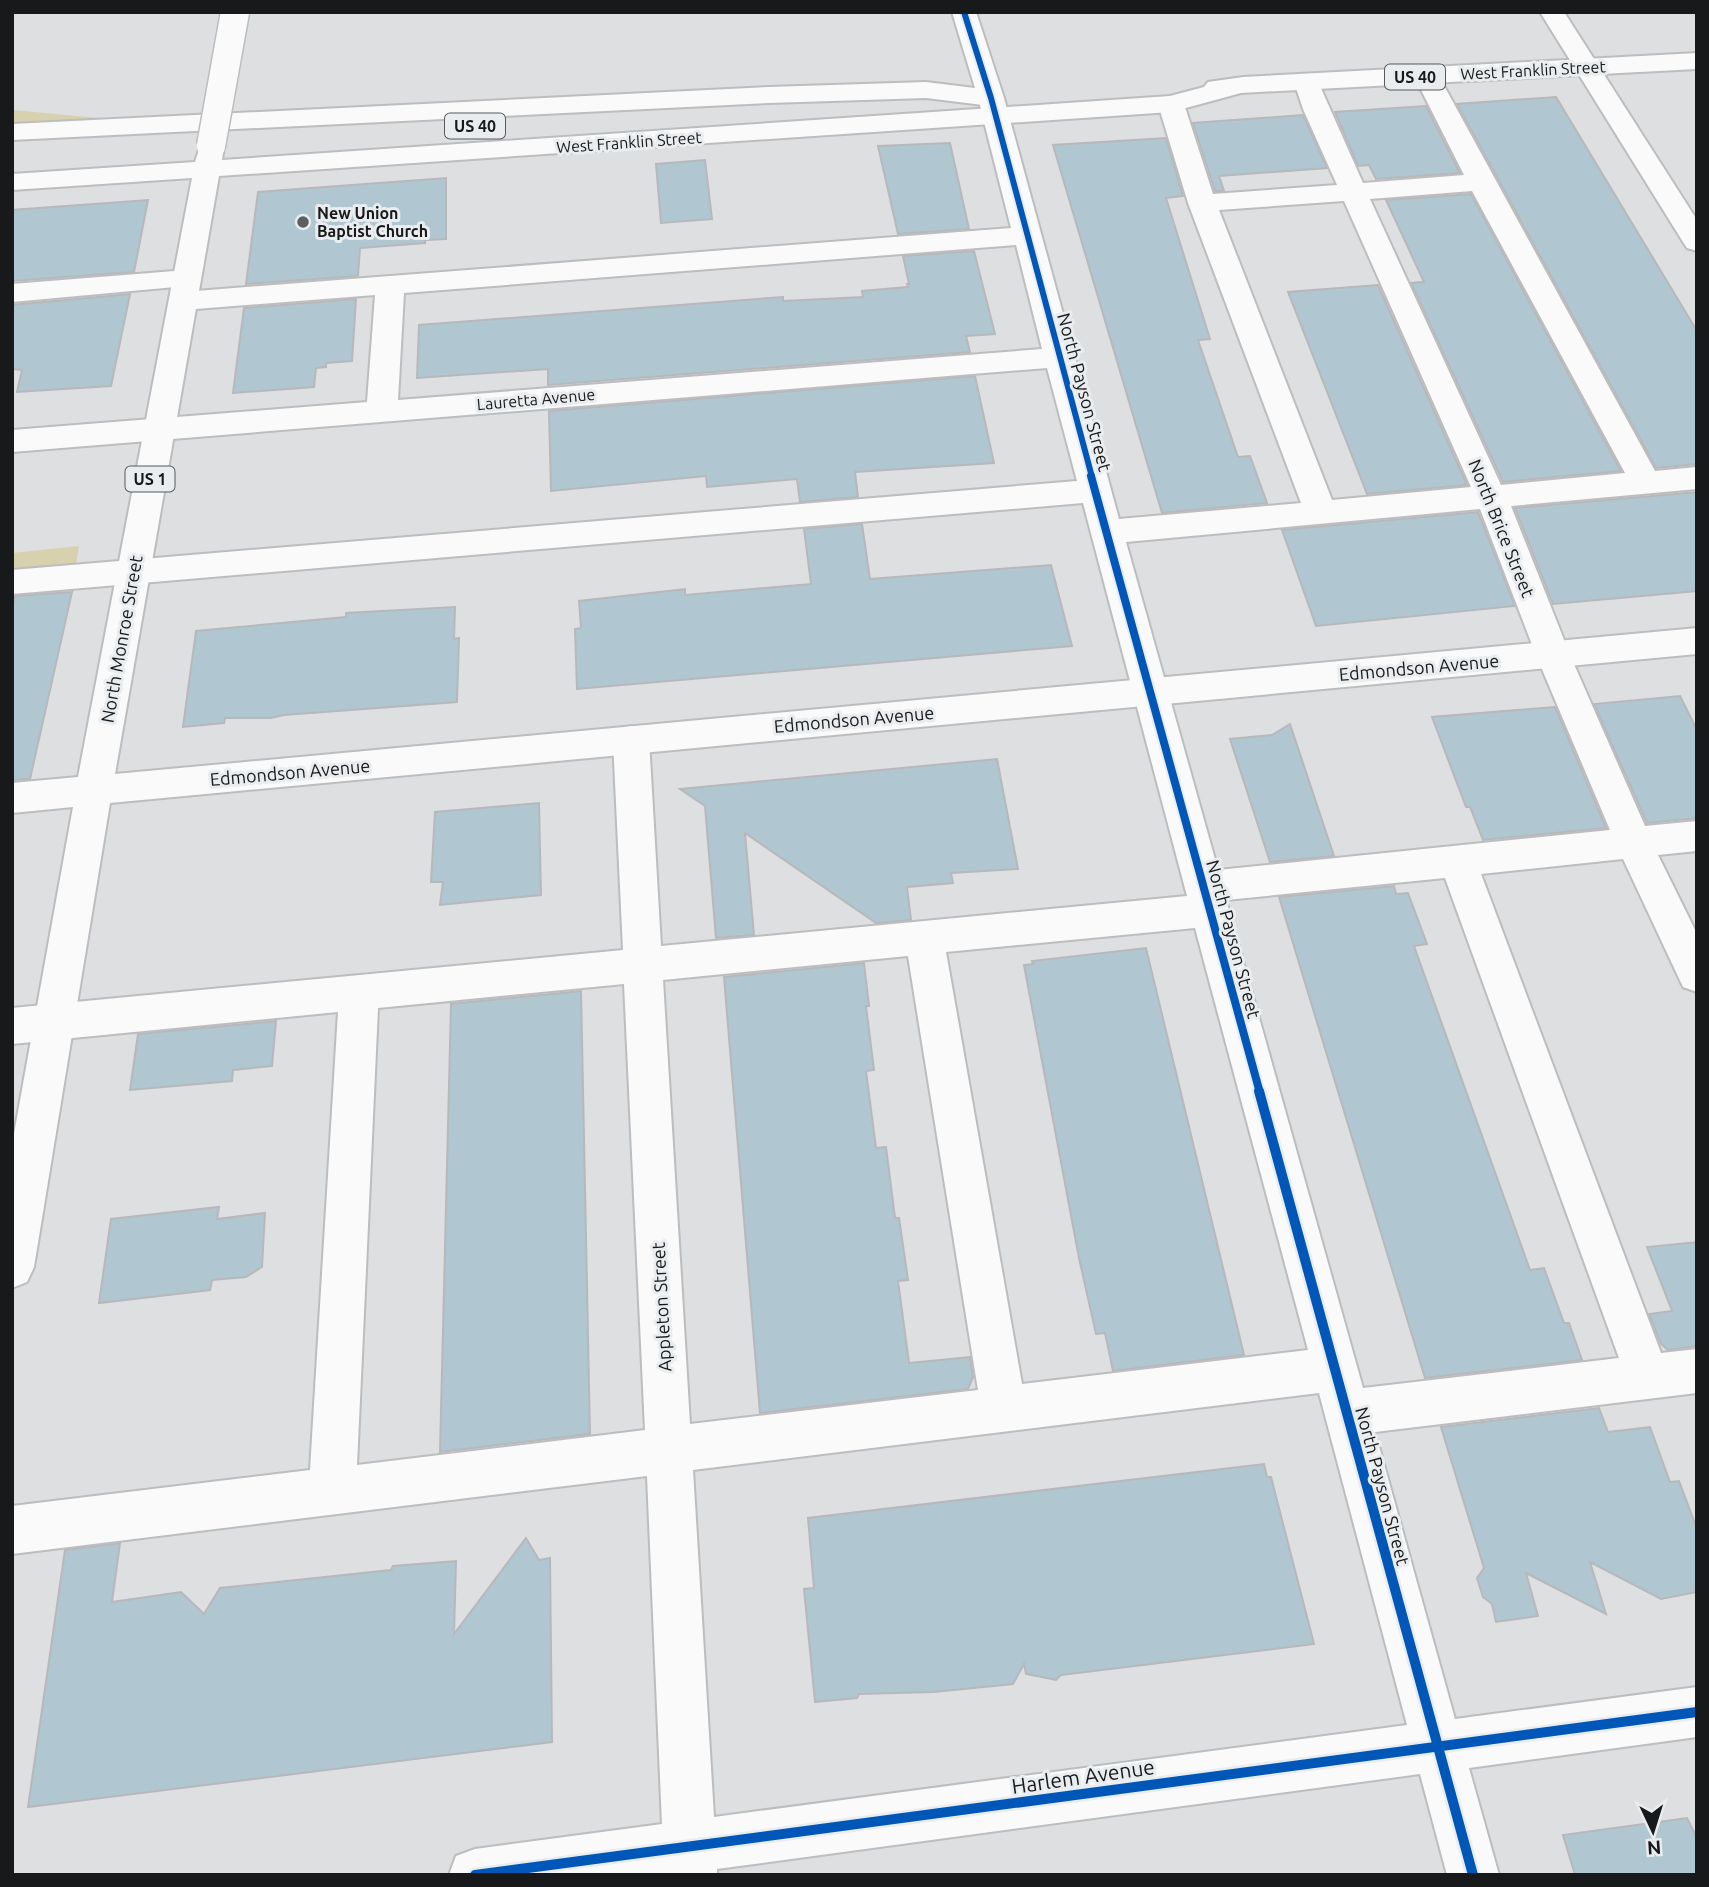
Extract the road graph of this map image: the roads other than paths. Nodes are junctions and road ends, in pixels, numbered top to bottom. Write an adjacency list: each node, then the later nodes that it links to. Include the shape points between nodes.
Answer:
1 (235, 12): 13 (main road, North Monroe Street / US 1, bridge)
2 (964, 12): 10 (main road, North Payson Street)
3 (1552, 12): 5 (main road)
4 (1697, 61): 5 (main road, West Franklin Street / US 40)
5 (1588, 67): 6 (main road, West Franklin Street / US 40); 19 (main road)
6 (1427, 76): 7 (main road, West Franklin Street / US 40); 15 (main road)
7 (1307, 82): 8 (main road, West Franklin Street / US 40); 16 (main road, North Brice Street)
8 (1243, 85): 9 (main road, West Franklin Street); 10 (main road, West Franklin Street / US 40)
9 (1171, 104): 10 (main road, West Franklin Street); 17 (main road)
10 (993, 107): 11 (main road, via 926,90); 12 (main road, US 40); 13 (main road, West Franklin Street); 18 (main road, North Payson Street)
11 (12, 132)
12 (12, 150)
13 (209, 157): 14 (main road, West Franklin Street); 21 (main road, North Monroe Street / US 1)
14 (12, 182)
15 (1481, 182): 16 (main road); 28 (main road)
16 (1353, 191): 17 (main road); 30 (main road, North Brice Street)
17 (1202, 203): 31 (main road)
18 (1026, 236): 20 (main road); 23 (main road, North Payson Street)
19 (1697, 242)
20 (390, 284): 21 (main road); 24 (main road)
21 (185, 290): 22 (main road); 25 (main road, North Monroe Street / US 1)
22 (12, 293)
23 (1059, 357): 24 (main road, Lauretta Avenue); 29 (main road, North Payson Street)
24 (382, 411): 25 (main road, Lauretta Avenue)
25 (159, 429): 26 (main road, Lauretta Avenue); 33 (main road, North Monroe Street / US 1)
26 (12, 441)
27 (1697, 478): 28 (main road)
28 (1645, 482): 30 (main road)
29 (1096, 491): 32 (main road, North Payson Street); 33 (main road)
30 (1491, 496): 31 (main road); 36 (main road, North Brice Street)
31 (1321, 512): 32 (main road)
32 (1107, 532): 37 (main road, North Payson Street)
33 (134, 572): 34 (main road); 39 (main road, North Monroe Street / US 1)
34 (12, 582)
35 (1697, 641): 36 (main road, Edmondson Avenue)
36 (1553, 655): 37 (main road, Edmondson Avenue); 42 (main road, North Brice Street)
37 (1151, 692): 38 (main road, Edmondson Avenue); 44 (main road, North Payson Street)
38 (632, 740): 39 (main road, Edmondson Avenue); 46 (main road, Appleton Street)
39 (94, 790): 40 (main road, Edmondson Avenue); 49 (main road, North Monroe Street / US 1)
40 (12, 798)
41 (1697, 836): 42 (main road)
42 (1633, 841): 43 (main road); 47 (main road, North Brice Street)
43 (1458, 861): 44 (main road); 54 (main road)
44 (1207, 898): 45 (main road); 52 (main road, North Payson Street)
45 (924, 937): 46 (main road); 55 (main road)
46 (643, 964): 48 (main road); 57 (main road, Appleton Street)
47 (1697, 975)
48 (359, 993): 49 (main road); 58 (main road)
49 (54, 1022): 50 (main road); 51 (main road, North Monroe Street / US 1)
50 (12, 1026)
51 (13, 1260)
52 (1335, 1368): 55 (main road); 56 (main road, North Payson Street)
53 (1697, 1371): 54 (main road)
54 (1648, 1377): 56 (main road)
55 (1004, 1409): 57 (main road)
56 (1347, 1413): 61 (main road, North Payson Street)
57 (668, 1449): 58 (main road); 62 (main road, Appleton Street)
58 (332, 1491): 59 (main road)
59 (12, 1530)
60 (1697, 1712): 61 (main road, Harlem Avenue)
61 (1438, 1746): 62 (main road, Harlem Avenue); 64 (main road, North Payson Street)
62 (690, 1861): 63 (main road, Harlem Avenue)
63 (475, 1875)
64 (1473, 1875)

